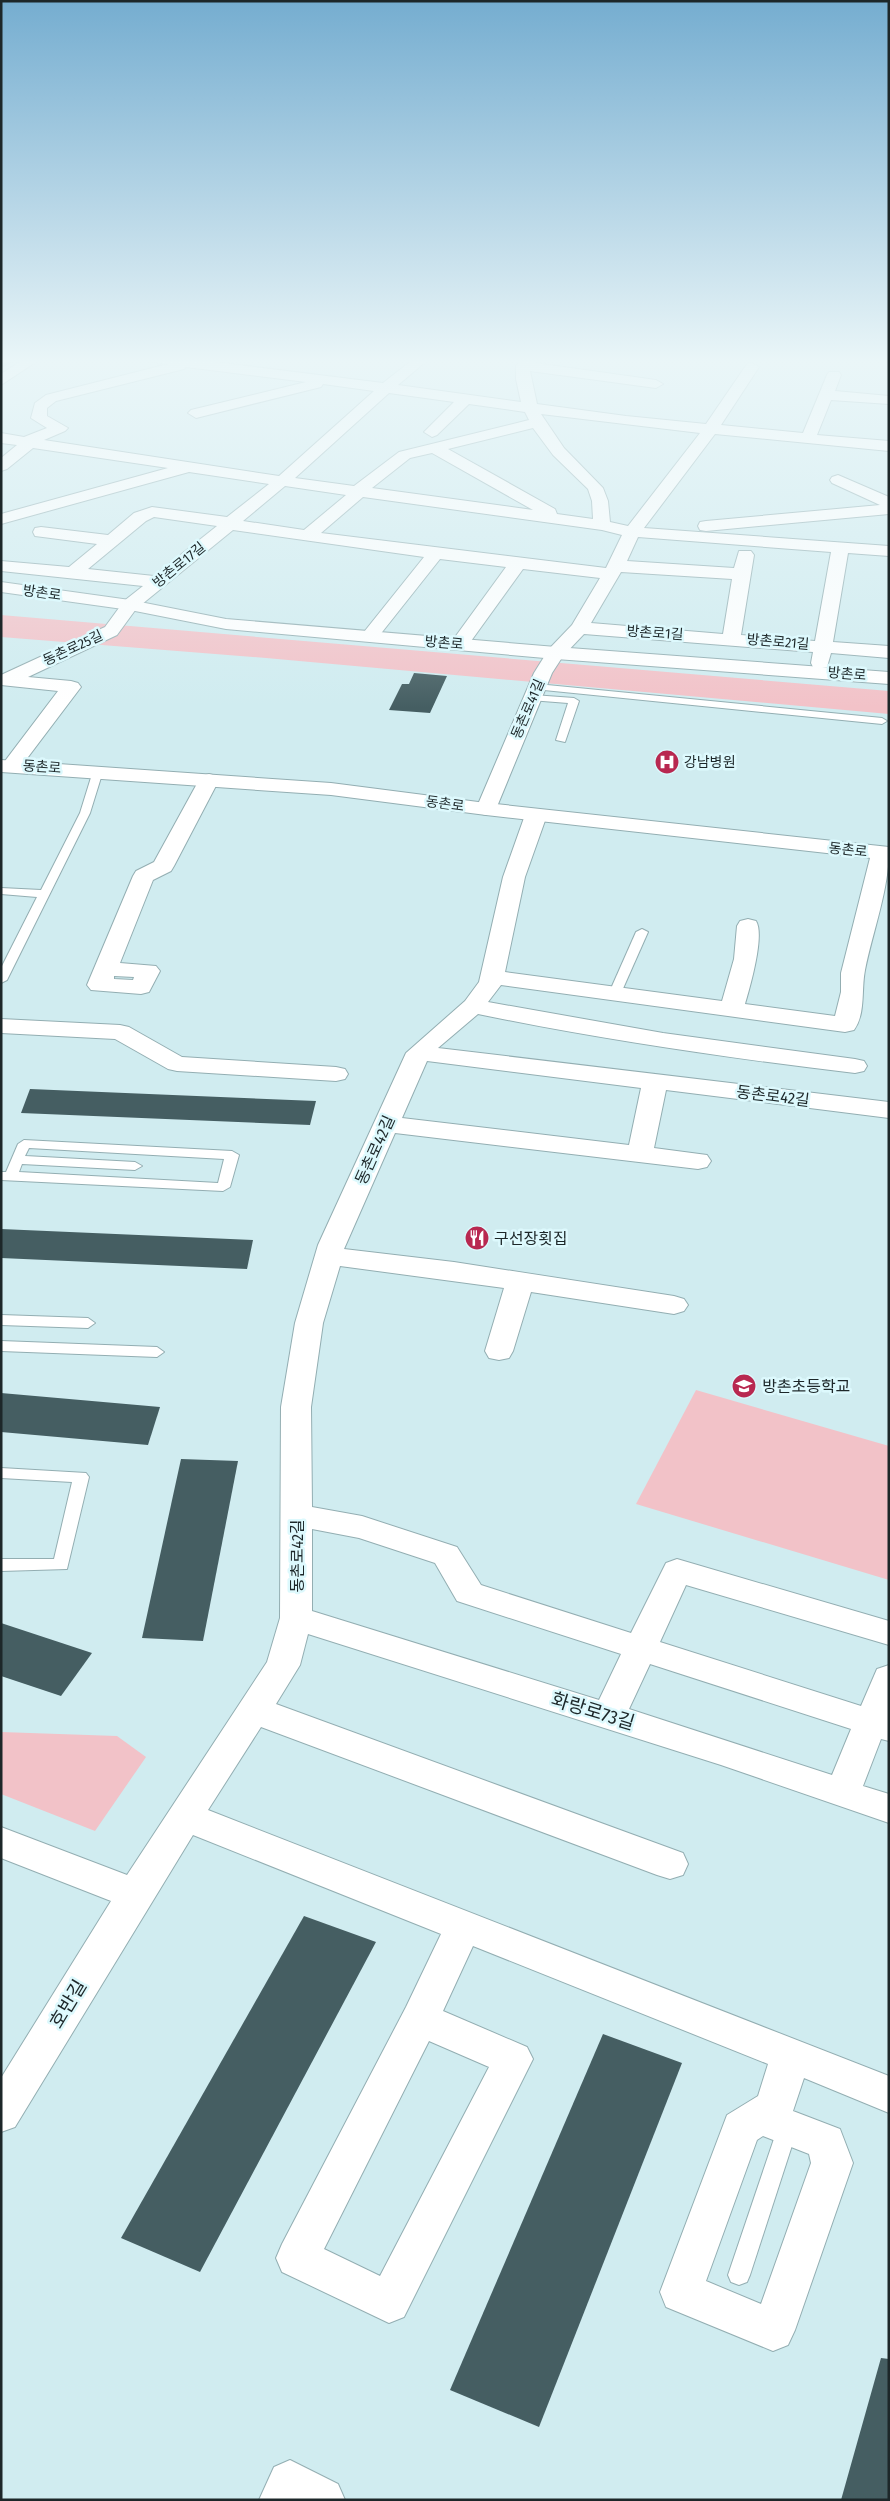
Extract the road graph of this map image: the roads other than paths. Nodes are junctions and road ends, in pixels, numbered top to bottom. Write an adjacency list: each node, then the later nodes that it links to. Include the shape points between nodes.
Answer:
1 (167, 475): 13 (street)
2 (243, 475): 9 (street)
3 (289, 475): 9 (street, 방촌로17길)
4 (380, 475): 10 (street)
5 (481, 475): 14 (street)
6 (581, 475): 16 (street, via 595,488 601,505)
7 (676, 475): 18 (street, 동촌로41길)
8 (838, 480): 11 (street)
9 (282, 481): 10 (street); 15 (street, 방촌로17길)
10 (359, 491): 14 (street); 19 (street)
11 (889, 503)
12 (889, 509): 18 (street)
13 (1, 519)
14 (563, 521): 16 (street)
15 (230, 524): 19 (street); 20 (street, via 152,512); 30 (street, 방촌로17길)
16 (602, 525): 18 (street)
17 (41, 532): 20 (street)
18 (632, 532): 21 (street); 27 (street, 동촌로41길)
19 (308, 536): 24 (street)
20 (112, 541): 28 (street)
21 (747, 542): 22 (street); 29 (street)
22 (841, 546): 23 (street); 37 (street, 방촌로21길)
23 (889, 551)
24 (436, 553): 25 (street); 34 (street)
25 (518, 563): 27 (street); 36 (street)
26 (1, 566): 28 (street)
27 (614, 570): 29 (street); 33 (street, 동촌로41길)
28 (73, 573): 30 (street)
29 (741, 574): 35 (street)
30 (158, 582): 32 (street, 방촌로17길)
31 (1, 587): 32 (street, 방촌로)
32 (130, 606): 34 (street, 방촌로, via 226,624); 42 (street, 동촌로25길, via 111,630)
33 (578, 628): 35 (street, 방촌로1길); 39 (street, 동촌로41길)
34 (369, 636): 36 (street, 방촌로)
35 (731, 638): 37 (street, 방촌로21길)
36 (459, 644): 39 (street, 방촌로)
37 (824, 646): 38 (street, 방촌로21길); 40 (street)
38 (889, 652)
39 (556, 653): 40 (street, 방촌로); 43 (street, 동촌로41길)
40 (818, 672): 41 (street, 방촌로)
41 (889, 678)
42 (3, 679): 46 (street, 동촌로25길, via 70,687)
43 (535, 692): 44 (lane); 45 (lane, via 574,701); 49 (street, 동촌로41길)
44 (882, 721)
45 (560, 740)
46 (6, 766): 47 (street, 동촌로)
47 (98, 771): 48 (street, 동촌로); 53 (lane, via 85,813)
48 (209, 780): 49 (street, 동촌로, via 331,789); 56 (street, via 163,866 144,876)
49 (486, 809): 50 (street, 동촌로)
50 (536, 815): 51 (street, 동촌로); 57 (street, 동촌로42길, via 514,877)
51 (886, 854): 61 (street, via 853,974 853,992 845,1025)
52 (1, 891): 53 (lane)
53 (45, 894): 58 (lane)
54 (748, 926): 61 (street, via 746,959)
55 (642, 932): 59 (lane)
56 (106, 968)
57 (493, 977): 59 (street); 60 (street, 동촌로42길)
58 (1, 980)
59 (615, 993): 61 (street)
60 (473, 1006): 63 (street, 동촌로42길); 64 (street, via 666,1040)
61 (732, 1010)
62 (1, 1026): 65 (street, via 120,1032 177,1064)
63 (418, 1053): 66 (street, 동촌로42길); 68 (street, 동촌로42길)
64 (855, 1066)
65 (336, 1074)
66 (655, 1082): 67 (street, 동촌로42길); 69 (street)
67 (889, 1110)
68 (386, 1124): 69 (street); 74 (street, 동촌로42길)
69 (640, 1155): 71 (street)
70 (18, 1160): 72 (lane); 73 (lane); 73 (lane, via 24,1144 232,1155 223,1187)
71 (698, 1162)
72 (135, 1166)
73 (6, 1176)
74 (329, 1256): 75 (street); 83 (street, 동촌로42길, via 309,1323 296,1407)
75 (520, 1282): 76 (street); 80 (street)
76 (674, 1305)
77 (1, 1320): 78 (lane)
78 (88, 1323)
79 (1, 1346): 81 (lane)
80 (498, 1351)
81 (157, 1352)
82 (1, 1473): 84 (lane, via 81,1477 61,1565)
83 (297, 1514): 85 (street, 동촌로42길); 87 (street, via 362,1526 446,1555 469,1593)
84 (1, 1565)
85 (296, 1618): 89 (street, 동촌로42길, via 283,1665); 90 (street, 화랑로73길)
86 (889, 1633): 87 (street, via 677,1571)
87 (640, 1648): 90 (street); 91 (street)
88 (889, 1678): 91 (street)
89 (253, 1710): 94 (street, 동촌로42길); 96 (street)
90 (608, 1716): 92 (street, 화랑로73길)
91 (880, 1725): 92 (street)
92 (842, 1793): 93 (street, 화랑로73길)
93 (889, 1809)
94 (184, 1816): 97 (street, 동촌로42길); 98 (street)
95 (1, 1842): 97 (street)
96 (670, 1864)
97 (135, 1894): 102 (street, 호반길)
98 (464, 1926): 99 (street); 100 (street)
99 (420, 2019): 99 (street, via 297,2258 389,2302 512,2059)
100 (792, 2055): 101 (street); 103 (street, via 775,2107)
101 (889, 2095)
102 (1, 2114)
103 (774, 2122): 103 (street, via 740,2128 681,2292 774,2330 832,2163 826,2142); 104 (lane)
104 (739, 2275)
105 (282, 2500): 106 (street, via 290,2483)
106 (322, 2500)

